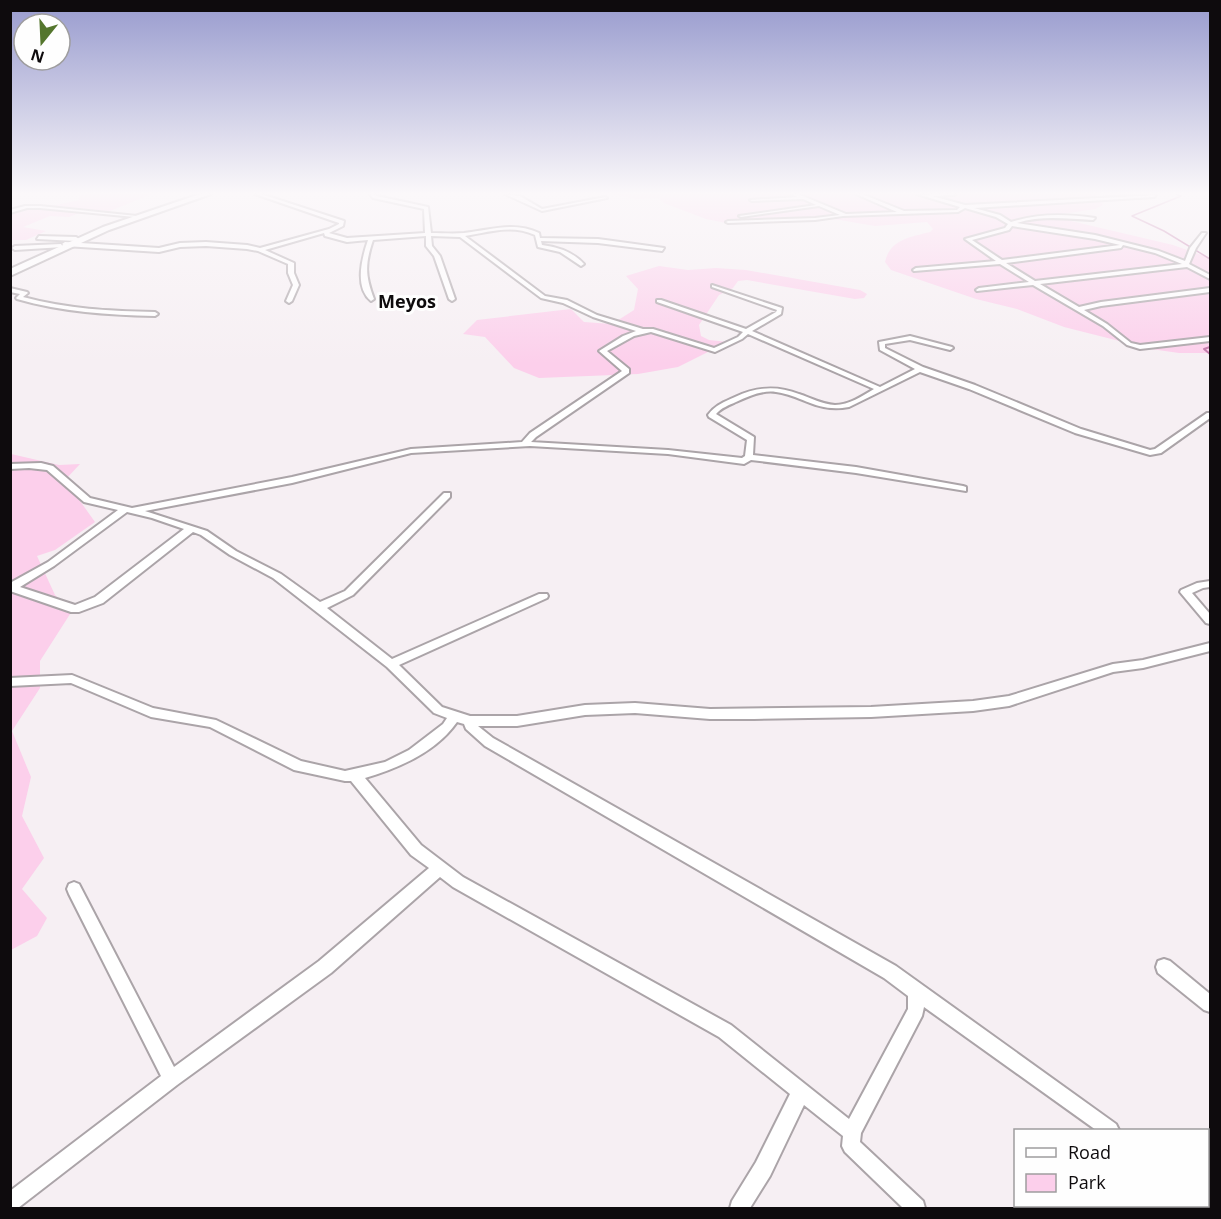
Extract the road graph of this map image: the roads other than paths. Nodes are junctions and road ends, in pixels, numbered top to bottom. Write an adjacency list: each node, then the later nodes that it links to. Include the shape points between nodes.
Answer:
1 (52, 251): 15 (highway)
2 (262, 251): 25 (street, via 291,264 296,285)
3 (367, 251): 23 (street, via 362,275)
4 (433, 251): 24 (street)
5 (482, 251): 30 (street, via 543,297 565,301 595,316)
6 (560, 251): 12 (street)
7 (985, 251): 11 (street)
8 (1083, 251): 11 (street)
9 (1152, 251): 13 (street)
10 (1191, 251): 13 (street)
11 (1001, 262): 14 (street); 17 (street)
12 (581, 264)
13 (1186, 265): 16 (street); 17 (street)
14 (916, 270)
15 (10, 273)
16 (1210, 277)
17 (1038, 284): 20 (street); 28 (street)
18 (714, 286): 31 (street, via 780,309 779,314)
19 (10, 290): 22 (street, via 26,293)
20 (979, 290)
21 (1210, 290): 28 (street)
22 (19, 298): 27 (street); 29 (street, via 43,306)
23 (371, 299)
24 (452, 299)
25 (289, 301)
26 (659, 301): 31 (street)
27 (10, 304)
28 (1078, 309): 32 (street, via 1140,348)
29 (155, 314)
30 (641, 330): 31 (street, via 715,350); 37 (street, via 602,351 626,371)
31 (747, 331): 35 (street)
32 (1210, 339)
33 (950, 348): 34 (street, via 910,338 881,343 882,349)
34 (920, 369): 35 (street); 36 (street, via 1078,431 1150,453)
35 (879, 389): 38 (street, via 837,409 775,389 756,392 716,409 712,415 751,439)
36 (1208, 419)
37 (524, 445): 38 (street, via 668,452 744,461); 42 (street, via 411,451 292,480)
38 (749, 457): 40 (street)
39 (10, 467): 42 (street, via 45,465 55,469 87,500)
40 (963, 489)
41 (447, 495): 46 (street, via 349,593)
42 (128, 510): 43 (street); 43 (street, via 51,564 10,587 75,609 99,600)
43 (192, 528): 46 (street, via 277,576)
44 (1210, 584): 47 (street, via 1185,592)
45 (543, 596): 49 (street)
46 (319, 607): 49 (street)
47 (1210, 620)
48 (1210, 647): 52 (street, via 1113,668 1009,701 973,706 754,714 635,708)
49 (391, 664): 51 (street, via 438,710)
50 (10, 682): 53 (street, via 72,679 151,712 212,723 298,766)
51 (454, 717): 52 (street); 53 (street, via 412,754 388,766)
52 (470, 722): 57 (street, via 473,731 489,742 890,972)
53 (354, 775): 54 (street, via 417,850)
54 (440, 868): 59 (street, via 325,967); 60 (street, via 458,882 725,1031)
55 (74, 889): 59 (street)
56 (1164, 967): 58 (street)
57 (916, 992): 61 (street); 62 (street, via 916,1010)
58 (1210, 1004)
59 (171, 1078): 63 (street)
60 (801, 1091): 62 (street); 64 (street)
61 (1107, 1129)
62 (852, 1132): 65 (street, via 851,1146)
63 (10, 1203)
64 (739, 1209)
65 (916, 1209)

